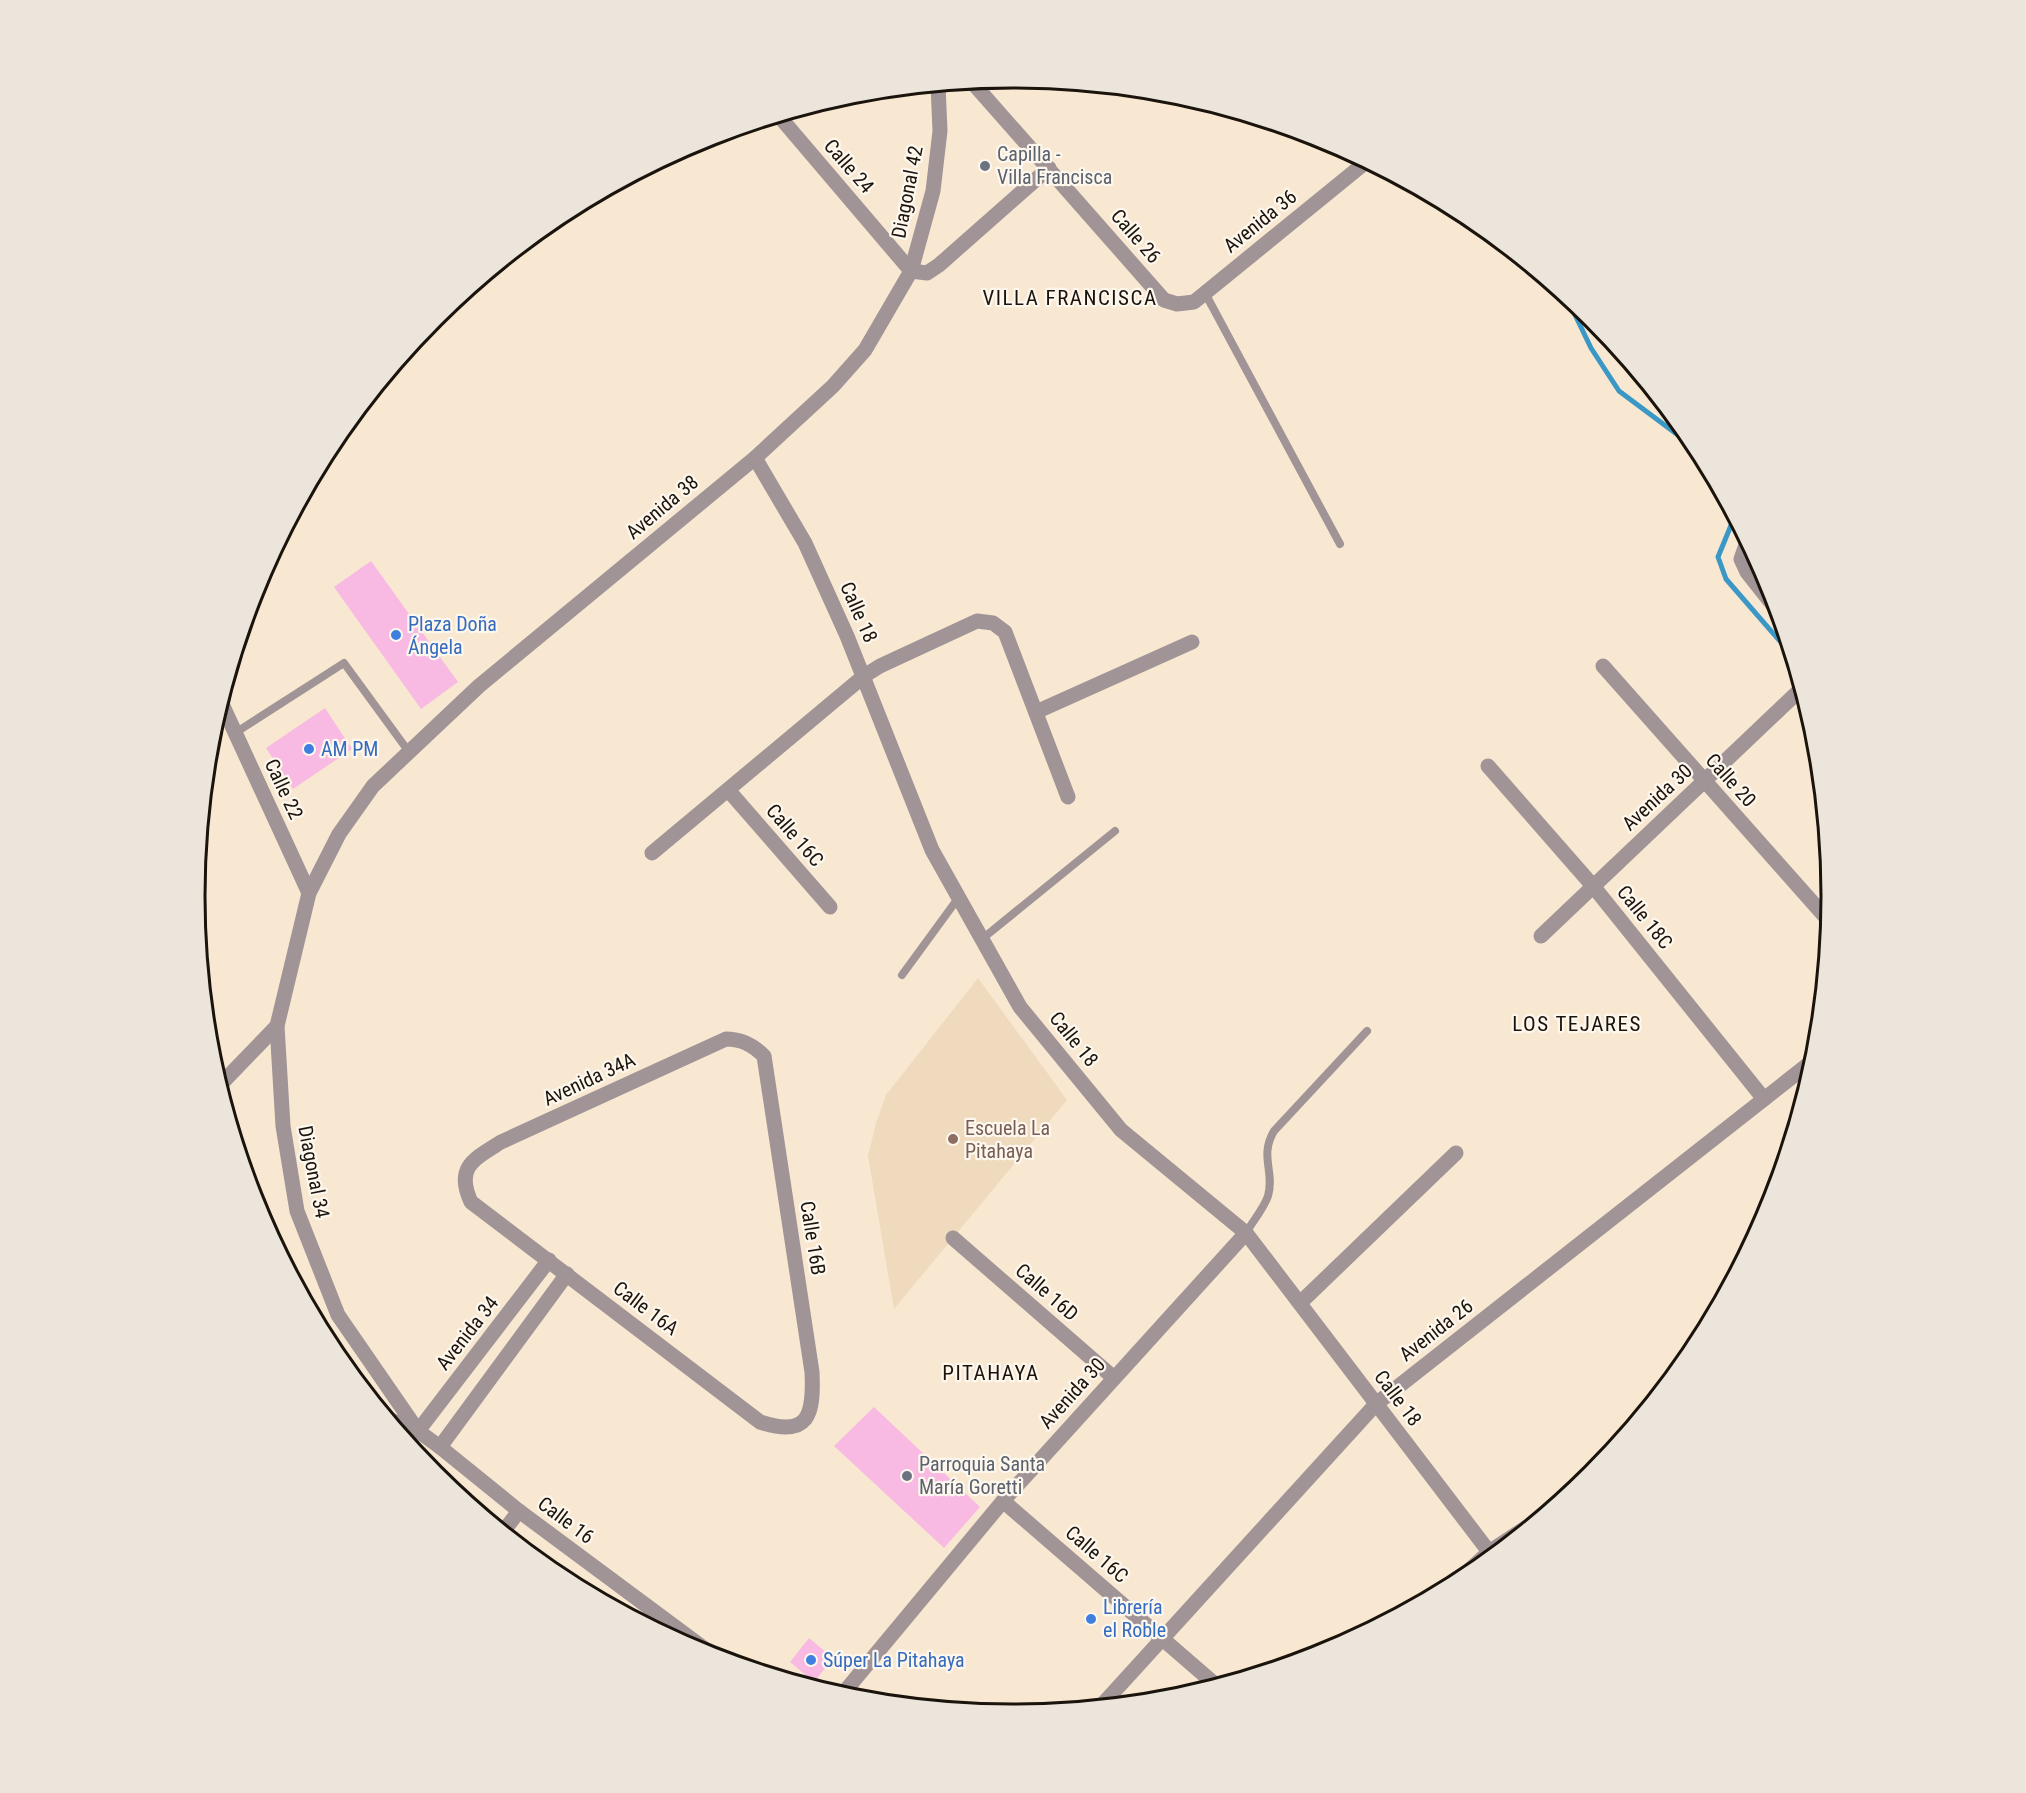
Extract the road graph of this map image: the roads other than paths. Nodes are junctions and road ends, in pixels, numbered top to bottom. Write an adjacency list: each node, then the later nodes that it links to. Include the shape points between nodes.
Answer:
1 (979, 89): 5 (street, Calle 26)
2 (938, 92): 6 (street, Diagonal 42, via 940,131 933,191)
3 (784, 122): 6 (street, Calle 24)
4 (1360, 167): 7 (street, Avenida 36)
5 (1049, 168): 6 (street, via 939,265 927,273); 8 (street, Calle 26, via 1164,300)
6 (911, 271): 9 (street, Avenida 38, via 865,350 833,386)
7 (1205, 292): 8 (street, Avenida 36, via 1194,302); 10 (lane)
8 (1177, 304)
9 (755, 458): 15 (street, Calle 18, via 805,543); 20 (street, Avenida 38, via 479,686)
10 (1340, 544)
11 (1744, 552): 12 (street, via 1741,559)
12 (1759, 587)
13 (1192, 642): 17 (street)
14 (1603, 666): 22 (street, Calle 20)
15 (864, 676): 17 (street, via 977,621 993,623 1005,632); 23 (street); 29 (street, Calle 18, via 932,850)
16 (1795, 695): 22 (street, Avenida 30)
17 (1036, 712): 24 (street)
18 (227, 715): 19 (street, Calle 22)
19 (235, 733): 20 (lane, via 344,663); 28 (street, Calle 22)
20 (409, 752): 28 (street, Avenida 38, via 373,786 339,834)
21 (1488, 766): 27 (street, Calle 18C)
22 (1704, 781): 27 (street, Avenida 30); 31 (street, Calle 20)
23 (729, 790): 26 (street); 30 (street, Calle 16C)
24 (1068, 796)
25 (1115, 831): 33 (lane)
26 (652, 853)
27 (1593, 886): 32 (street, Avenida 30); 40 (street, Calle 18C)
28 (309, 893): 35 (street, Diagonal 34)
29 (959, 897): 33 (street, Calle 18); 34 (lane)
30 (830, 907)
31 (1820, 911)
32 (1541, 936)
33 (982, 939): 43 (street, Calle 18, via 1020,1007 1121,1131)
34 (902, 975)
35 (277, 1026): 39 (street); 52 (street, Diagonal 34, via 283,1126 297,1211 338,1315)
36 (1366, 1032): 43 (lane, via 1274,1131 1268,1142 1268,1197)
37 (764, 1056): 42 (street, Avenida 34A, via 746,1042 726,1039 501,1142 468,1166 465,1189); 50 (street, Calle 16B, via 813,1372 811,1409)
38 (1801, 1070): 40 (street, Avenida 26)
39 (227, 1078)
40 (1764, 1099): 49 (street, Avenida 26)
41 (1456, 1153): 47 (street)
42 (471, 1202): 45 (street, Calle 16A)
43 (1246, 1233): 47 (street, Calle 18); 48 (street, Avenida 30)
44 (953, 1238): 48 (street, Calle 16D)
45 (549, 1260): 46 (street, Calle 16A); 52 (street, Avenida 34)
46 (567, 1274): 50 (street, Calle 16A, via 760,1422 792,1428); 53 (street)
47 (1300, 1303): 49 (street, Calle 18)
48 (1114, 1378): 54 (street, Avenida 30)
49 (1376, 1404): 57 (street, Calle 18); 59 (street, Avenida 26)
50 (802, 1423)
51 (403, 1425): 52 (street, Calle 16)
52 (418, 1431): 53 (street, Calle 16)
53 (440, 1447): 55 (street, Calle 16)
54 (1003, 1501): 59 (street, Calle 16C); 61 (street, Avenida 30)
55 (519, 1511): 56 (street); 58 (street, Calle 16)
56 (507, 1527)
57 (1488, 1550)
58 (685, 1634)
59 (1163, 1639): 60 (street, Calle 16C); 62 (street, Avenida 26)
60 (1210, 1680)
61 (848, 1687)
62 (1107, 1699)

